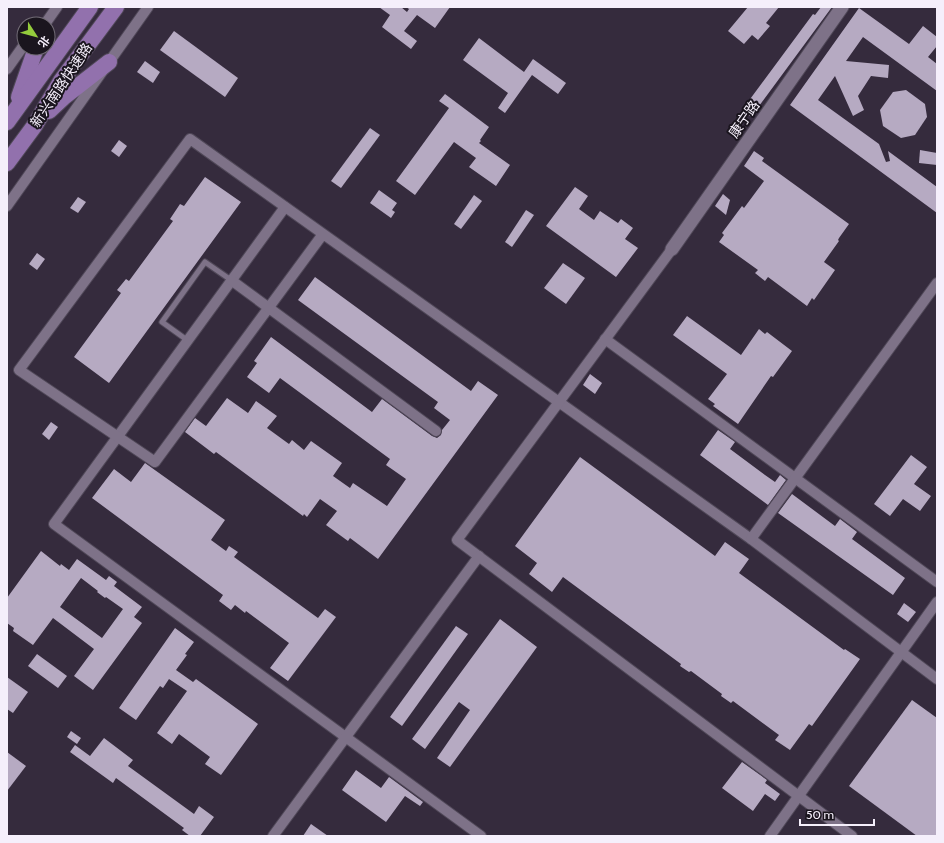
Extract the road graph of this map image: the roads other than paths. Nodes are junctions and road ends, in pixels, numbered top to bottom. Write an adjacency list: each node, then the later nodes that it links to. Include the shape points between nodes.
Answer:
1 (58, 7): 6 (street)
2 (90, 7): 11 (main road, 新兴南路快速路)
3 (116, 7): 12 (main road, 新兴南路快速路, via 61,81)
4 (148, 7): 9 (street)
5 (842, 7): 17 (street, 康宁路)
6 (51, 16)
7 (16, 56): 10 (street)
8 (33, 56): 11 (main road)
9 (109, 62): 12 (main road, via 64,97); 14 (street)
10 (7, 69)
11 (10, 118)
12 (35, 125): 13 (main road, 新兴南路快速路)
13 (7, 163)
14 (7, 206)
15 (285, 207): 16 (street); 18 (street); 25 (street, via 190,139 19,370)
16 (323, 234): 20 (street); 23 (street)
17 (672, 249): 21 (street)
18 (231, 280): 20 (street); 22 (street); 22 (lane, via 205,262 162,322)
19 (937, 283): 26 (street)
20 (269, 308): 24 (street); 25 (street, via 155,462)
21 (606, 339): 23 (street); 26 (street)
22 (188, 340): 25 (street)
23 (558, 402): 27 (street); 28 (street, via 457,540)
24 (436, 431)
25 (118, 436): 33 (street, via 54,524)
26 (796, 478): 27 (street); 29 (street)
27 (751, 540): 31 (street)
28 (479, 556): 33 (street); 34 (street)
29 (937, 582)
30 (937, 602): 31 (street)
31 (901, 653): 32 (street); 34 (street)
32 (937, 680)
33 (346, 737): 35 (street); 36 (street)
34 (799, 797): 37 (street); 38 (street)
35 (273, 836)
36 (481, 836)
37 (770, 836)
38 (852, 836)

